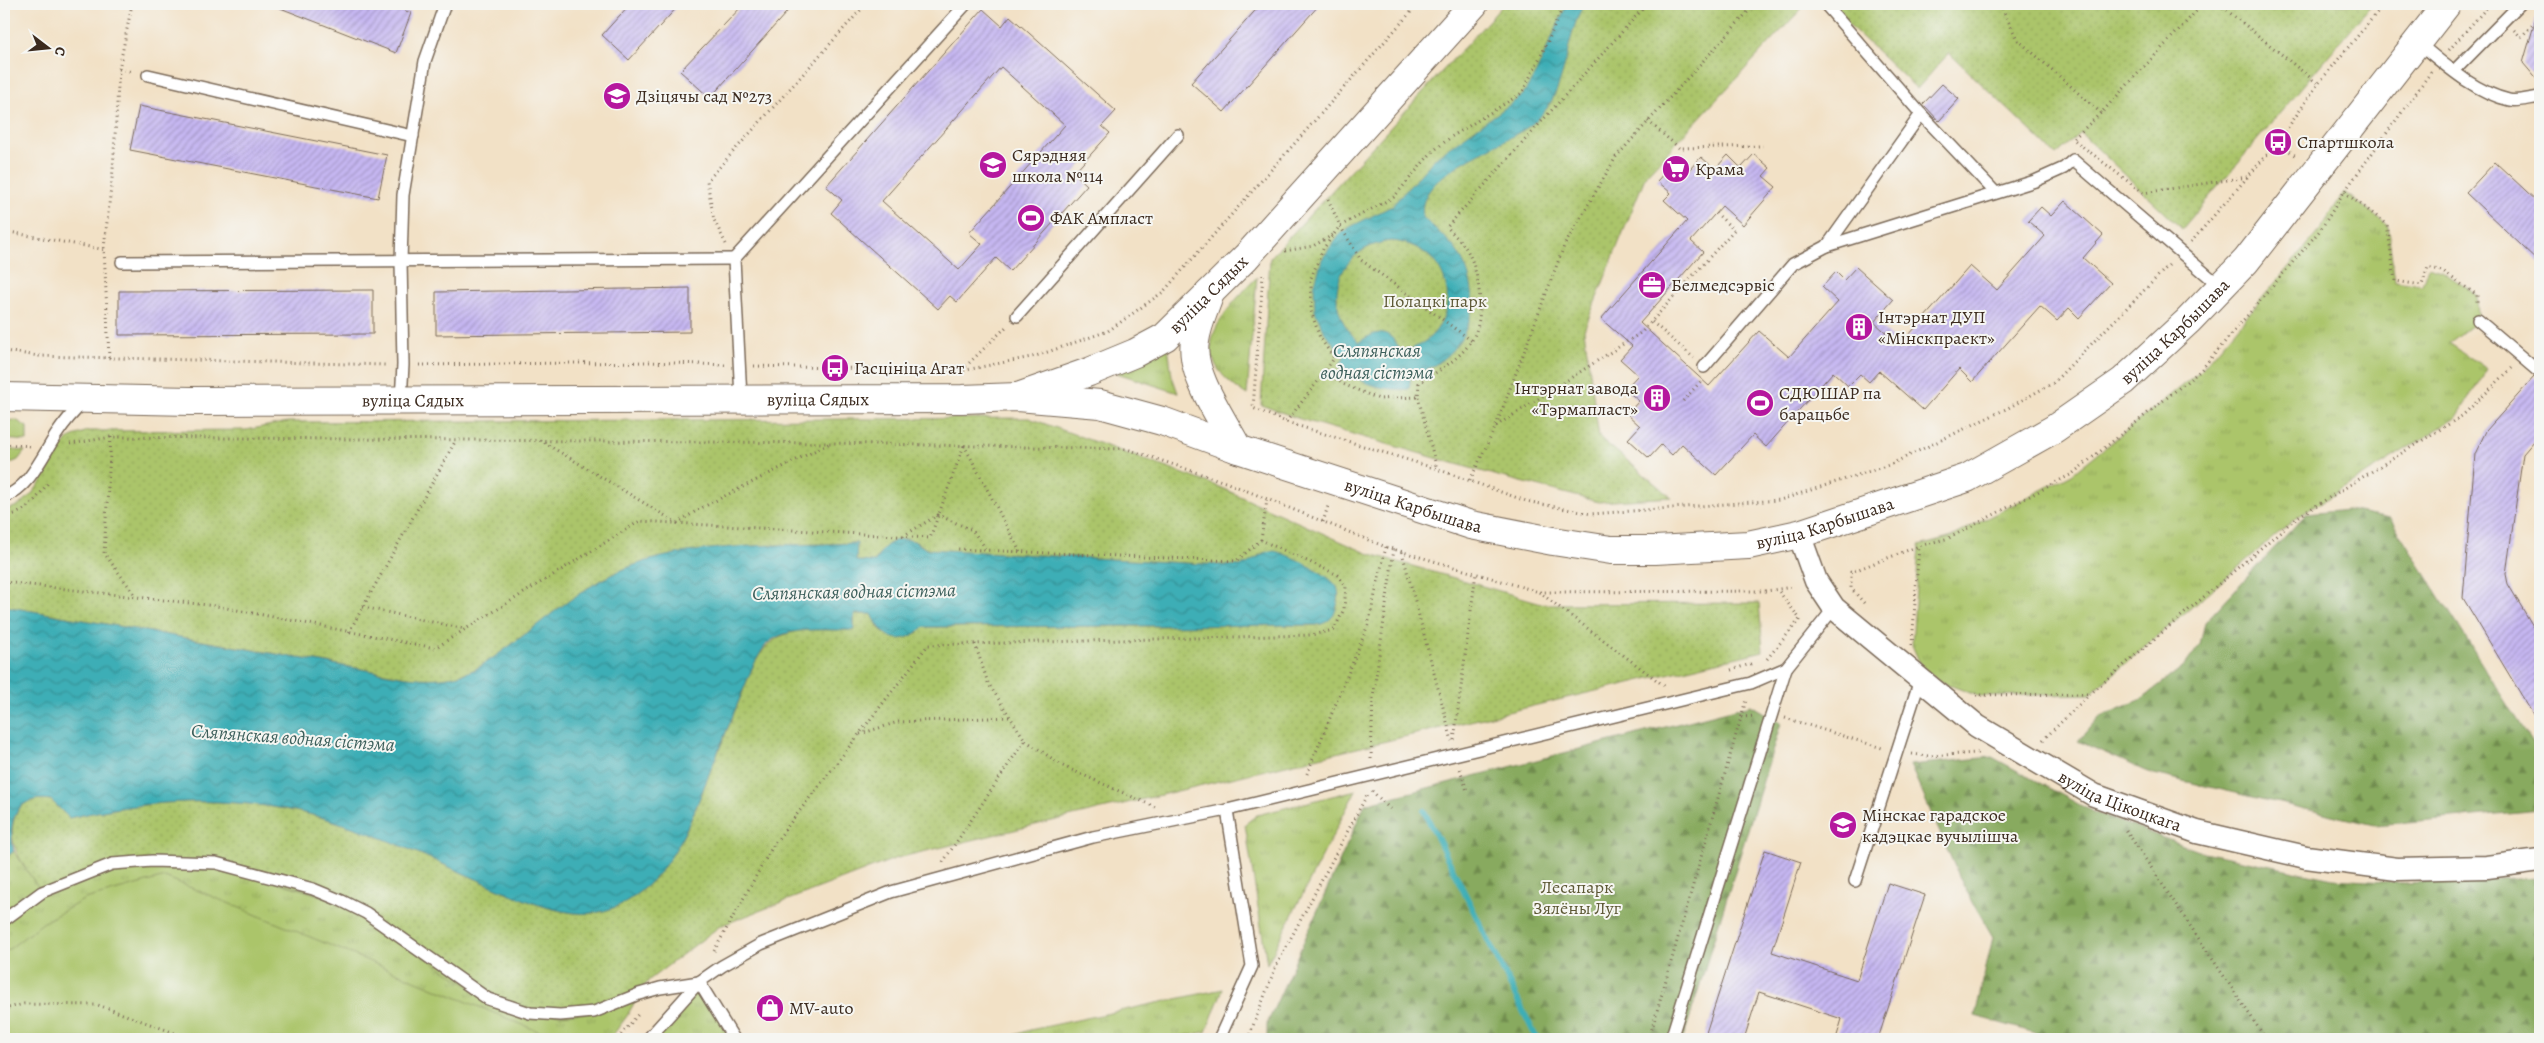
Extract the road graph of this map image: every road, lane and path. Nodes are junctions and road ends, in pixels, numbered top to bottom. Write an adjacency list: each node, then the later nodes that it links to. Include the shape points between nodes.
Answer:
1 (132, 4): 40 (path, via 119,68)
2 (444, 4): 30 (lane, via 425,61)
3 (866, 4): 43 (path, via 707,181 714,220)
4 (966, 4): 43 (lane)
5 (1418, 4): 59 (path, via 1163,292 1108,330 1036,356)
6 (1474, 4): 48 (main road, вуліца Сядых)
7 (1564, 4): 36 (path, via 1522,93 1432,152 1394,197)
8 (1647, 4): 52 (path, via 1448,227 1466,248 1479,280 1480,315)
9 (1755, 4): 28 (path)
10 (1825, 4): 27 (lane)
11 (2000, 4): 26 (path, via 2017,39)
12 (2203, 4): 26 (path)
13 (2219, 4): 24 (path)
14 (2384, 4): 24 (path)
15 (2447, 4): 20 (main road, вуліца Карбышава)
16 (2490, 4): 21 (path)
17 (2520, 4): 22 (lane)
18 (2540, 17): 19 (path)
19 (2521, 37)
20 (2417, 42): 21 (lane); 47 (main road, вуліца Карбышава)
21 (2440, 60): 22 (lane)
22 (2454, 71): 25 (lane, via 2482,89 2511,101)
23 (148, 75): 30 (lane)
24 (2318, 84): 32 (path, via 2278,142)
25 (2540, 97)
26 (2101, 112): 32 (path, via 2074,138 2143,193)
27 (1921, 114): 33 (lane); 39 (lane)
28 (1648, 121): 31 (path, via 1679,148); 70 (path, via 1616,157 1564,246)
29 (1178, 135): 49 (lane)
30 (413, 136): 44 (lane, via 403,194)
31 (1763, 146)
32 (2247, 177): 42 (path)
33 (1995, 192): 39 (lane); 42 (lane, via 2034,181 2064,168 2073,160)
34 (2344, 192): 50 (path, via 2386,224 2395,281 2422,285 2428,267 2442,271 2477,295)
35 (1716, 213): 51 (path, via 1734,230)
36 (1340, 226): 38 (path); 52 (path, via 1357,255)
37 (4, 231): 40 (path)
38 (1333, 235): 41 (path, via 1313,246); 60 (path, via 1323,249 1311,278 1311,311 1320,338 1334,358)
39 (1827, 246): 58 (lane, via 1793,264)
40 (104, 248): 54 (path)
41 (1280, 251)
42 (2181, 253): 47 (lane); 79 (path, via 2053,383 1889,465 1780,500 1591,514 1526,501)
43 (734, 259): 44 (lane); 57 (lane)
44 (401, 261): 45 (lane); 56 (lane)
45 (122, 262)
46 (1264, 271): 69 (path, via 1253,408)
47 (2222, 288): 84 (main road, вуліца Карбышава, via 2123,381 2054,430 1967,478)
48 (1210, 293): 63 (main road, вуліца Сядых, via 1165,336 1135,353); 77 (main road, via 1194,341 1195,363 1203,386)
49 (1017, 316): 59 (path)
50 (2478, 320): 55 (lane)
51 (1652, 322): 58 (path); 70 (path, via 1642,332)
52 (1472, 341): 64 (path, via 1454,361 1419,383)
53 (4, 351): 54 (path, via 39,356)
54 (109, 358): 56 (path)
55 (2523, 358): 61 (lane); 110 (path, via 2462,416 2296,518)
56 (403, 365): 57 (path, via 649,362); 67 (lane)
57 (739, 366): 59 (path); 65 (lane)
58 (1704, 367): 68 (path, via 1710,372)
59 (962, 371)
60 (1326, 371): 64 (path, via 1343,384 1379,400); 69 (path)
61 (2539, 372)
62 (4, 397): 66 (main road, вуліца Сядых)
63 (1018, 397): 65 (main road, вуліца Сядых); 77 (main road, вуліца Карбышава, via 1100,404 1162,421)
64 (1418, 397): 78 (path)
65 (741, 398): 67 (main road, вуліца Сядых)
66 (86, 400): 67 (main road, вуліца Сядых); 80 (lane, via 62,427 29,478)
67 (400, 400)
68 (1682, 401)
69 (1286, 422): 78 (path)
70 (1496, 426): 79 (path)
71 (111, 437): 72 (path); 74 (path); 98 (path, via 104,553)
72 (456, 439): 73 (path); 99 (path)
73 (540, 440): 75 (path); 83 (path)
74 (74, 443)
75 (831, 443): 76 (path); 83 (path, via 701,508)
76 (964, 445): 81 (path, via 1127,449); 82 (path); 93 (path)
77 (1238, 449): 84 (main road, вуліца Карбышава, via 1471,525 1610,550 1748,545)
78 (1438, 469): 79 (path)
79 (1470, 480)
80 (4, 497)
81 (1268, 500): 86 (path); 88 (path)
82 (938, 515): 85 (path); 85 (path, via 930,538); 91 (path, via 972,530)
83 (677, 524): 85 (path); 101 (path, via 640,521)
84 (1799, 534): 100 (street, вуліца Цікоцкага, via 1816,581)
85 (902, 536)
86 (1261, 540): 93 (path, via 1236,561); 103 (path, via 1338,575 1346,587 1344,609 1334,630 1311,635)
87 (1919, 546): 104 (path, via 1912,645)
88 (1386, 547): 90 (path); 120 (path, via 1368,625)
89 (958, 549): 91 (path)
90 (1394, 549): 92 (path); 118 (path, via 1373,698)
91 (988, 550): 93 (path)
92 (1402, 551): 94 (path); 94 (path, via 1453,746)
93 (1020, 552)
94 (1476, 573): 97 (path)
95 (4, 582): 98 (path)
96 (1793, 587): 97 (path, via 1766,591)
97 (1538, 592): 108 (path)
98 (136, 596): 102 (path, via 216,606)
99 (363, 607): 101 (path); 102 (path)
100 (1834, 608): 105 (lane); 106 (street, вуліца Цікоцкага)
101 (465, 630): 102 (path, via 435,648)
102 (350, 632)
103 (975, 644): 112 (path, via 988,683); 113 (path, via 928,645)
104 (1915, 652)
105 (1786, 668): 107 (lane); 111 (lane)
106 (1920, 680): 116 (lane); 126 (street, вуліца Цікоцкага, via 1977,726 2094,795 2197,832 2306,857 2396,869 2487,867)
107 (1751, 683): 124 (lane); 138 (path)
108 (1668, 688)
109 (1970, 693): 110 (path, via 1978,696)
110 (2090, 694): 115 (path)
111 (1772, 714): 116 (path); 139 (lane)
112 (1010, 717): 113 (path, via 898,722); 114 (path)
113 (859, 734): 130 (path, via 774,844)
114 (1024, 740): 122 (path, via 1063,766); 127 (path)
115 (2040, 742)
116 (1896, 752): 117 (path, via 1928,756); 128 (lane)
117 (1982, 752)
118 (1371, 761)
119 (1459, 766): 121 (path)
120 (1305, 778)
121 (1467, 791)
122 (1157, 808)
123 (1390, 809): 137 (path, via 1369,789 1276,966)
124 (1227, 810): 131 (lane, via 1093,837 891,892 761,944); 136 (lane, via 1252,966)
125 (2121, 823): 140 (path)
126 (2540, 860)
127 (942, 864)
128 (1855, 881)
129 (4, 920): 131 (lane, via 42,892 112,864 152,861 216,863 313,889 342,901 366,913 488,1000 530,1013 560,1016 594,1012 660,988)
130 (714, 952)
131 (699, 982): 134 (lane); 135 (lane)
132 (4, 1010): 133 (path, via 24,1004 98,1005)
133 (190, 1039)
134 (648, 1039)
135 (734, 1039)
136 (1219, 1039)
137 (1248, 1039)
138 (1650, 1039)
139 (1671, 1039)
140 (2266, 1039)

